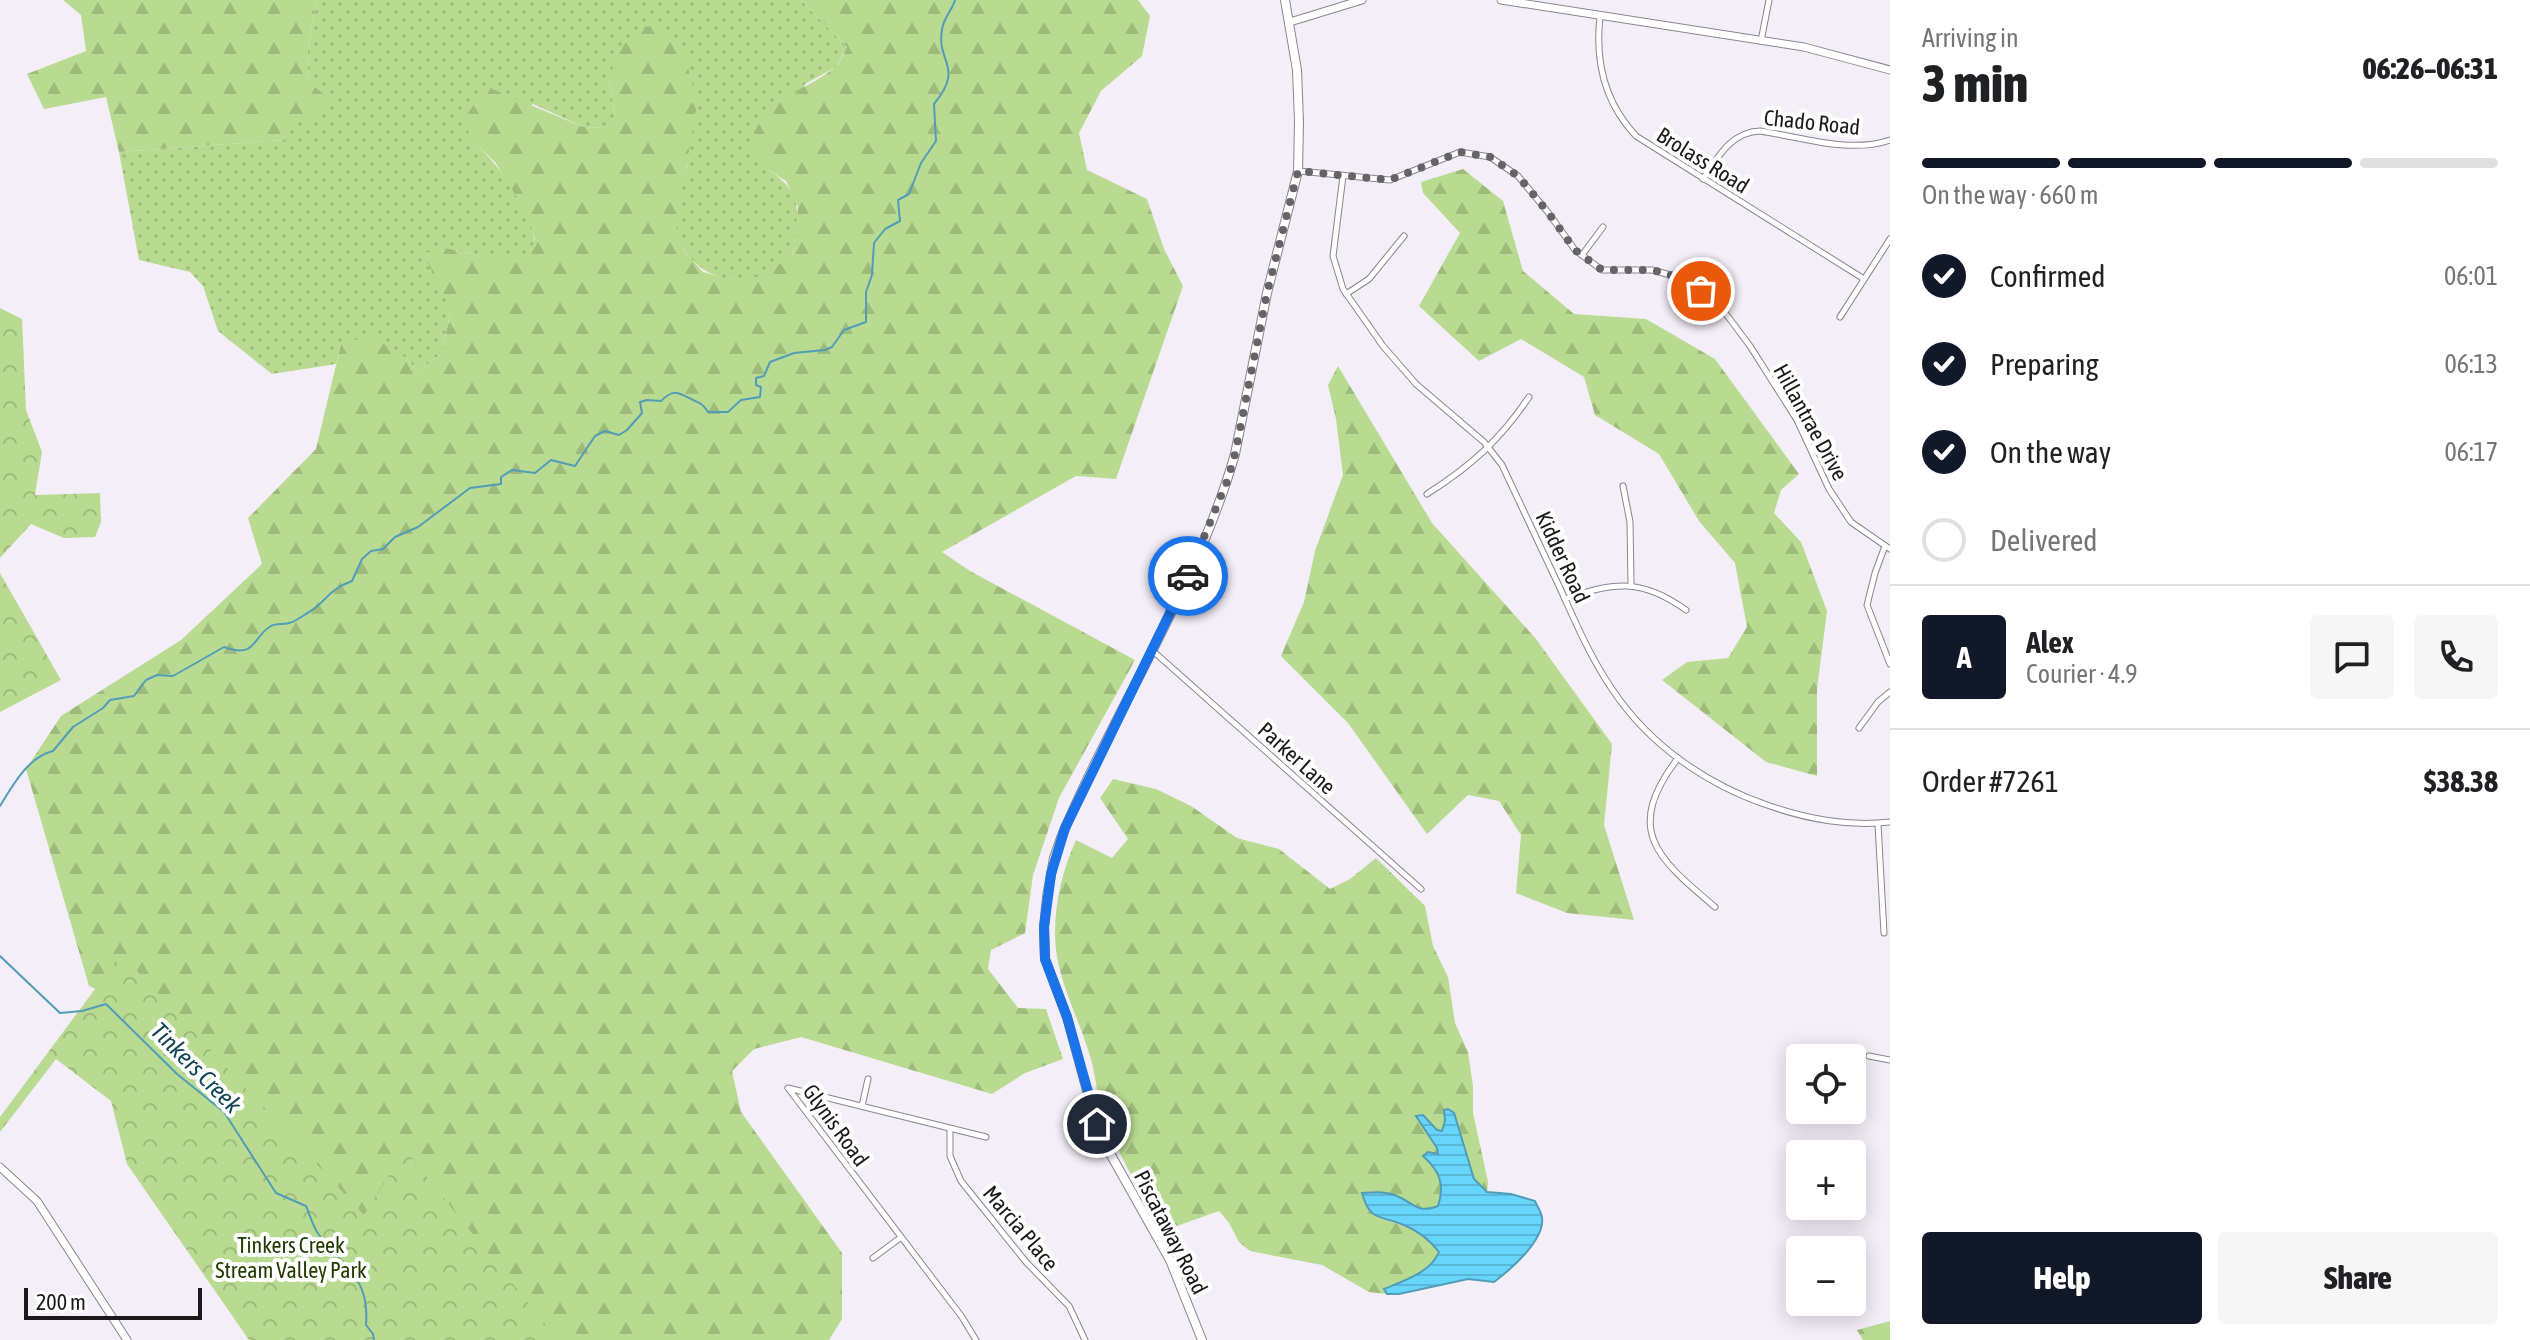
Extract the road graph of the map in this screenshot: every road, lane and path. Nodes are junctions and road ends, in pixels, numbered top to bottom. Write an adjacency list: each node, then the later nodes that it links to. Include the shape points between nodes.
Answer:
1 (1285, 0): 6 (main road, Piscataway Road)
2 (1362, 0): 6 (street)
3 (1501, 0): 5 (street)
4 (1769, 0): 7 (street)
5 (1600, 17): 7 (street); 12 (street, Brolass Road, via 1602,72 1622,121 1636,136)
6 (1290, 22): 10 (main road, Piscataway Road, via 1297,70)
7 (1761, 41): 8 (street)
8 (1890, 70)
9 (1890, 140): 12 (street, Chado Road, via 1843,145 1748,132 1722,151)
10 (1298, 171): 11 (street, Hillantrae Drive); 28 (main road, Piscataway Road, via 1228,479)
11 (1343, 176): 16 (street, Hillantrae Drive, via 1390,180 1460,152 1490,157 1518,176); 18 (street, Kidder Road, via 1333,256)
12 (1703, 179): 17 (street, Brolass Road)
13 (1603, 227): 16 (street)
14 (1404, 236): 18 (street, via 1369,279)
15 (1890, 239): 17 (street)
16 (1582, 255): 24 (street, Hillantrae Drive, via 1602,270 1652,270 1685,279 1717,302 1797,420 1829,489 1851,522)
17 (1864, 279): 19 (street)
18 (1346, 294): 21 (street, Kidder Road, via 1416,384)
19 (1840, 317)
20 (1529, 397): 21 (street)
21 (1490, 448): 23 (street); 26 (street, Kidder Road)
22 (1623, 486): 25 (street, via 1630,522)
23 (1427, 494)
24 (1888, 547): 29 (street, via 1867,605)
25 (1631, 584): 26 (street, via 1595,588); 27 (street)
26 (1565, 599): 32 (street, Kidder Road, via 1611,688)
27 (1686, 610)
28 (1152, 651): 35 (street, Parker Lane); 50 (main road, Piscataway Road, via 1061,838 1051,874 1044,950 1101,1135 1170,1260)
29 (1890, 664)
30 (1890, 692): 31 (street)
31 (1859, 728)
32 (1678, 758): 34 (street, Kidder Road, via 1728,789 1780,810); 36 (street, via 1656,793 1653,835 1668,866)
33 (1890, 822): 34 (street, Kidder Road)
34 (1878, 824): 37 (street)
35 (1421, 889)
36 (1715, 907)
37 (1884, 933)
38 (1869, 1056): 39 (street)
39 (1890, 1060)
40 (868, 1079): 41 (street)
41 (862, 1106): 42 (street, Glynis Road); 45 (street, Glynis Road, via 788,1088)
42 (950, 1130): 43 (street, Glynis Road); 49 (street, Marcia Place, via 950,1156 961,1181 1069,1306)
43 (986, 1137)
44 (0, 1167): 47 (street, via 37,1201)
45 (900, 1238): 46 (street); 48 (street, Glynis Road)
46 (873, 1258)
47 (127, 1340)
48 (976, 1340)
49 (1085, 1340)
50 (1202, 1340)

